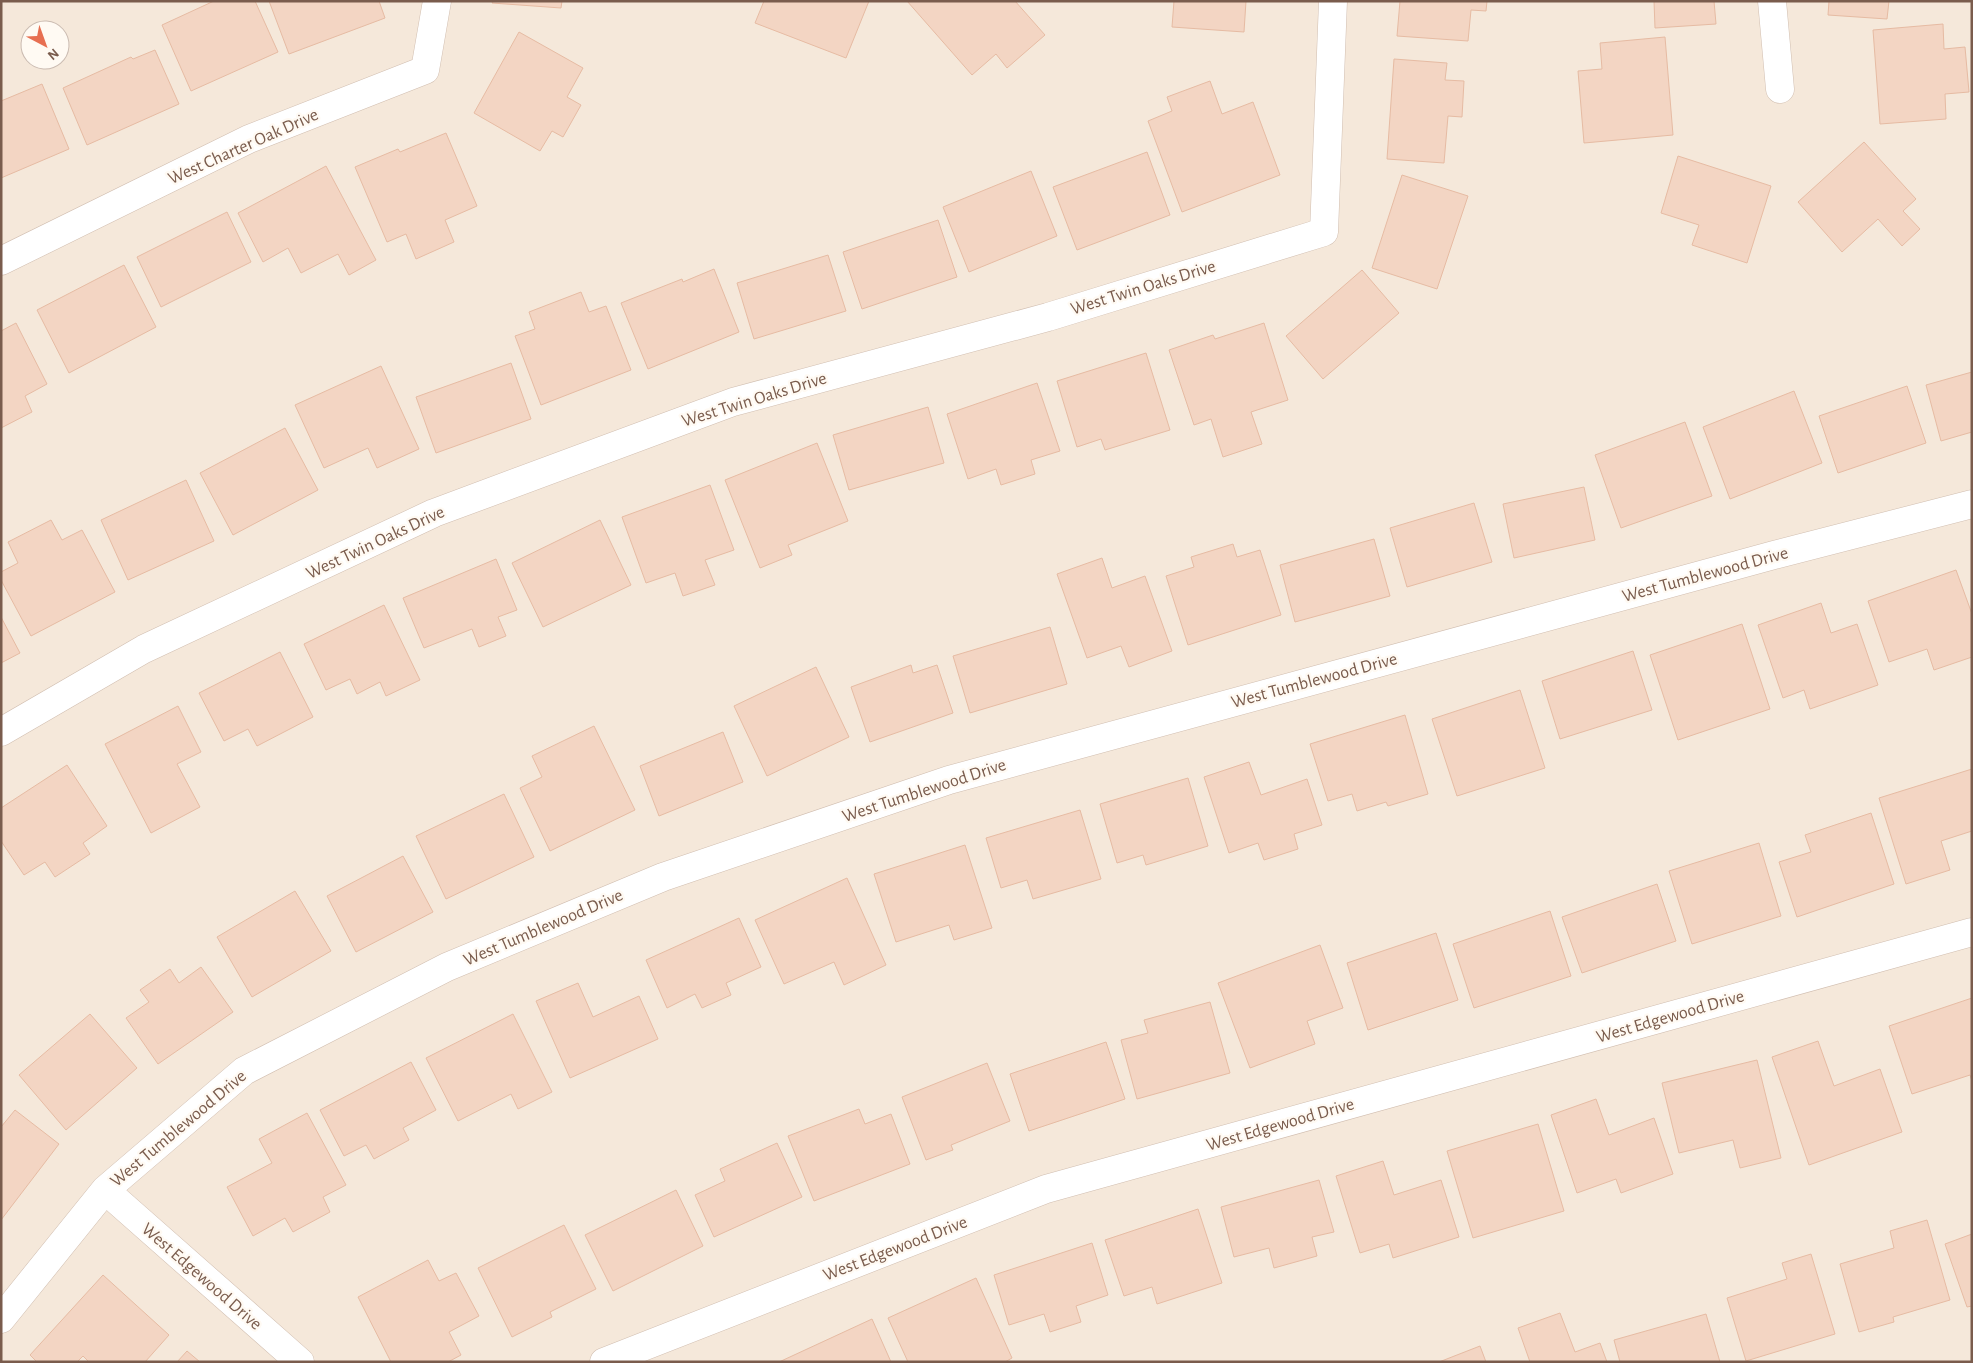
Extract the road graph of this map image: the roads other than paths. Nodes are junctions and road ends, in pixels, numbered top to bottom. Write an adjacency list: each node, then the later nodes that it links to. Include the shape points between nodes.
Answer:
1 (437, 1): 5 (street, West Charter Oak Drive, via 425,70 249,139)
2 (1333, 1): 7 (street, West Twin Oaks Drive, via 1324,232 1048,317 733,402 434,513 144,649)
3 (1772, 1): 4 (street)
4 (1780, 89)
5 (1, 262)
6 (1972, 504): 9 (street, West Tumblewood Drive, via 949,780 663,877 446,967 244,1070)
7 (1, 732)
8 (1972, 932): 12 (street, West Edgewood Drive, via 1046,1189)
9 (105, 1190): 10 (street, West Tumblewood Drive); 11 (street, West Edgewood Drive)
10 (1, 1319)
11 (300, 1362)
12 (604, 1362)

